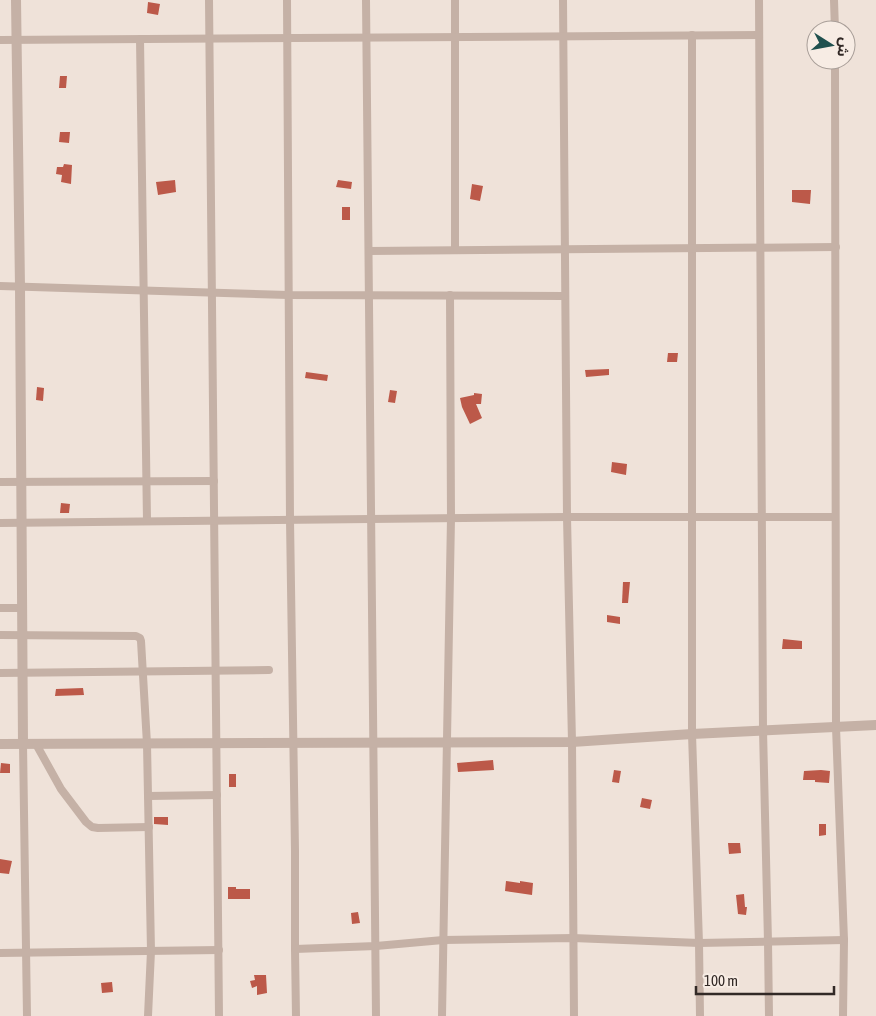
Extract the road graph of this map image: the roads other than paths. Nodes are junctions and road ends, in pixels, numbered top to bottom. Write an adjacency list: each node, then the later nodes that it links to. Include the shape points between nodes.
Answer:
1 (16, 0): 17 (street)
2 (209, 0): 15 (street)
3 (287, 0): 16 (street)
4 (366, 0): 14 (street)
5 (455, 0): 12 (street)
6 (563, 0): 13 (street)
7 (759, 0): 11 (street)
8 (834, 0): 9 (street)
9 (834, 20)
10 (692, 35): 11 (street); 13 (street); 22 (street)
11 (759, 35): 23 (street)
12 (455, 36): 13 (street); 14 (street); 24 (street)
13 (563, 36): 25 (street)
14 (366, 37): 16 (street); 26 (street)
15 (210, 38): 16 (street); 18 (street); 30 (street)
16 (287, 38): 31 (street)
17 (16, 39): 18 (street); 19 (street); 28 (street)
18 (140, 39): 29 (street)
19 (0, 40)
20 (835, 70): 21 (street)
21 (836, 247): 23 (street); 42 (street)
22 (692, 248): 23 (street); 25 (street); 41 (street)
23 (760, 248): 39 (street)
24 (456, 250): 25 (street); 26 (street)
25 (564, 250): 34 (street)
26 (369, 251): 32 (street)
27 (0, 286): 28 (street)
28 (20, 287): 29 (street); 37 (street)
29 (144, 291): 30 (street); 38 (street)
30 (212, 293): 31 (street); 35 (street)
31 (288, 295): 32 (street); 44 (street)
32 (369, 295): 33 (street); 45 (street)
33 (450, 295): 34 (street); 43 (street)
34 (564, 296): 40 (street)
35 (214, 481): 38 (street); 47 (street)
36 (0, 482): 37 (street)
37 (21, 482): 38 (street); 48 (street)
38 (147, 482): 46 (street)
39 (762, 516): 41 (street); 42 (street); 61 (street)
40 (567, 517): 41 (street); 43 (street); 64 (street)
41 (692, 517): 62 (street)
42 (835, 517): 60 (street)
43 (451, 518): 45 (street); 63 (street)
44 (290, 520): 45 (street); 47 (street); 71 (street)
45 (371, 520): 65 (street)
46 (147, 521): 47 (street); 48 (street)
47 (215, 521): 55 (street)
48 (21, 522): 49 (street); 51 (street)
49 (0, 523)
50 (0, 608): 51 (street)
51 (22, 608): 52 (street)
52 (22, 634): 53 (street); 56 (street); 57 (street, via 136,636 141,641)
53 (0, 635)
54 (269, 670): 55 (street)
55 (216, 671): 57 (street); 70 (street)
56 (22, 672): 57 (street); 58 (street); 67 (street)
57 (144, 672): 69 (street)
58 (0, 673)
59 (876, 725): 60 (street)
60 (836, 727): 61 (street); 77 (street)
61 (763, 730): 62 (street); 78 (street)
62 (692, 734): 64 (street); 79 (street)
63 (446, 742): 64 (street); 65 (street); 76 (street)
64 (572, 742): 75 (street)
65 (374, 743): 71 (street); 80 (street)
66 (0, 744): 67 (street)
67 (24, 744): 68 (street); 85 (street)
68 (36, 744): 69 (street); 74 (street, via 61,789 92,827)
69 (147, 744): 70 (street); 73 (street)
70 (217, 744): 71 (street); 72 (street)
71 (293, 744): 81 (street)
72 (217, 794): 73 (street); 82 (street)
73 (148, 796): 74 (street)
74 (149, 827): 83 (street)
75 (573, 938): 76 (street); 79 (street); 92 (street)
76 (443, 940): 80 (street); 91 (street)
77 (844, 940): 78 (street); 95 (street)
78 (768, 942): 79 (street); 94 (street)
79 (700, 943): 93 (street)
80 (376, 946): 81 (street); 90 (street)
81 (295, 949): 89 (street)
82 (219, 950): 83 (street); 88 (street)
83 (151, 951): 85 (street); 87 (street)
84 (0, 953): 85 (street)
85 (26, 953): 86 (street)
86 (27, 1016)
87 (148, 1016)
88 (220, 1016)
89 (296, 1016)
90 (376, 1016)
91 (442, 1016)
92 (574, 1016)
93 (700, 1016)
94 (769, 1016)
95 (843, 1016)

